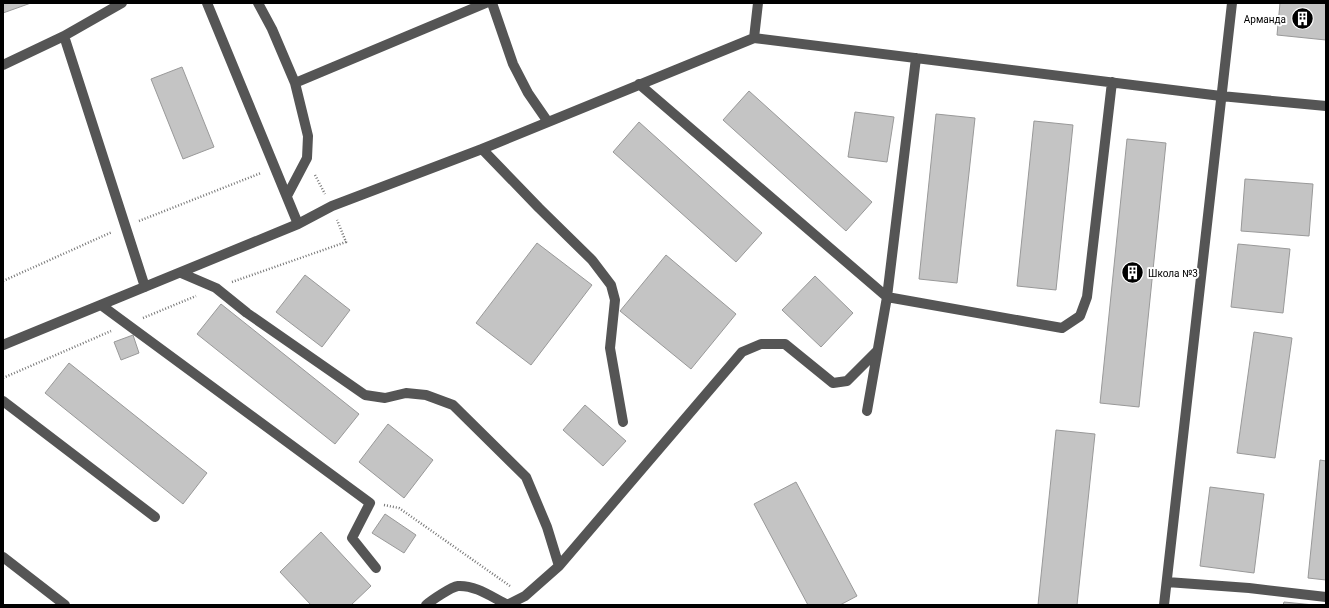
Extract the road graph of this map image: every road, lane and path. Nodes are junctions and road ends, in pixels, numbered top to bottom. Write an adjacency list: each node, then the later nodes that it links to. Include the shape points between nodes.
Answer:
1 (122, 3): 8 (street)
2 (207, 3): 20 (street)
3 (258, 3): 13 (street)
4 (486, 3): 13 (street)
5 (492, 3): 17 (street, via 513,64 528,94)
6 (758, 3): 9 (street)
7 (1232, 3): 15 (street)
8 (64, 36): 11 (street); 24 (street)
9 (754, 38): 10 (street); 14 (street)
10 (916, 58): 12 (street); 29 (street)
11 (3, 65)
12 (1112, 82): 15 (street); 29 (street, via 1087,297 1080,316 1062,328)
13 (295, 83): 19 (street, via 308,136)
14 (639, 84): 17 (street); 29 (street)
15 (1221, 96): 16 (street); 43 (street)
16 (1326, 106)
17 (548, 122): 18 (street)
18 (482, 149): 22 (street); 37 (street, via 592,260 611,285 615,300 610,348)
19 (307, 158): 21 (street); 22 (path)
20 (275, 168): 21 (street); 24 (path)
21 (287, 196): 23 (street)
22 (332, 206): 23 (street); 28 (path, via 346,242)
23 (298, 224): 25 (street)
24 (125, 226): 26 (path); 27 (street)
25 (181, 273): 27 (street); 28 (street)
26 (3, 281)
27 (144, 287): 30 (street)
28 (216, 288): 31 (path); 41 (street, via 365,395 386,398 406,393 426,395 453,405 526,477 547,527)
29 (886, 297): 33 (street)
30 (101, 305): 31 (street); 32 (street)
31 (127, 324): 34 (path); 38 (street)
32 (3, 345)
33 (877, 351): 36 (street); 41 (street, via 847,381 833,383 785,344 761,344 742,352)
34 (3, 378)
35 (3, 400): 39 (street)
36 (867, 411)
37 (623, 422)
38 (370, 503): 42 (street, via 352,538); 44 (path, via 399,508)
39 (155, 517)
40 (3, 557): 46 (street)
41 (559, 566): 44 (street)
42 (376, 568)
43 (1166, 582): 45 (street, via 1249,588); 49 (street)
44 (525, 596): 48 (street)
45 (1326, 598)
46 (65, 605)
47 (426, 605): 48 (street, via 458,586 477,589)
48 (507, 605)
49 (1164, 605)

